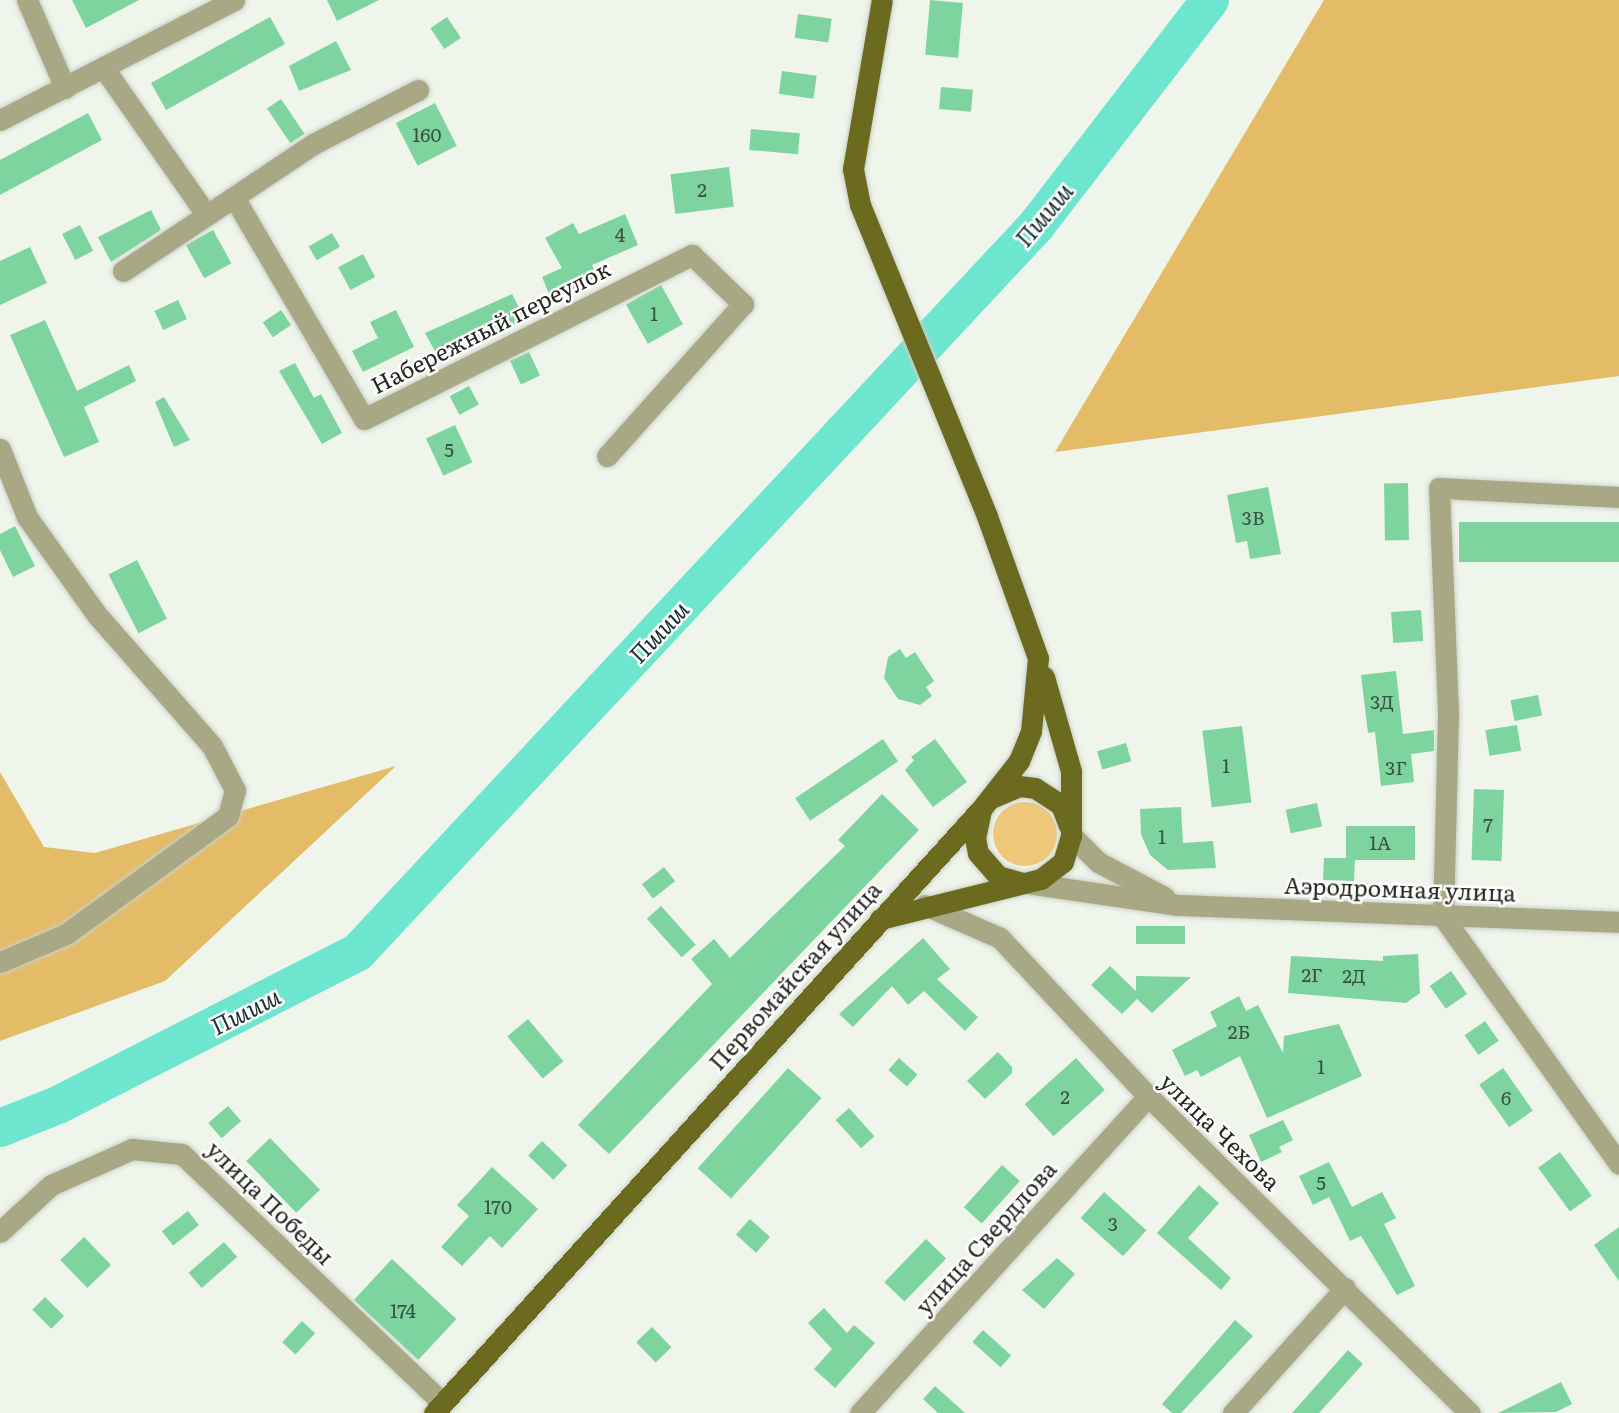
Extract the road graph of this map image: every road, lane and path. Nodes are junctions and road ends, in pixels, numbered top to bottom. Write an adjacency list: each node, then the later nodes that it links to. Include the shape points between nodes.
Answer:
1 (27, 0): 5 (street)
2 (234, 0): 4 (street)
3 (882, 0): 14 (main road, Первомайская улица, via 853,169 860,205 987,516)
4 (103, 67): 5 (street); 9 (street)
5 (65, 88): 7 (street)
6 (418, 90): 8 (street, via 315,144)
7 (0, 120)
8 (235, 199): 9 (street); 12 (street, Набережный переулок, via 364,419 692,255 743,304)
9 (206, 214): 10 (street)
10 (123, 271)
11 (0, 449): 23 (street, via 27,517 97,615 212,746 235,790 228,816 66,934)
12 (607, 456)
13 (1619, 497): 20 (street, via 1439,488 1448,715)
14 (1038, 658): 15 (main road, Первомайская улица, via 1031,731 1019,761); 16 (main road, via 1070,771)
15 (986, 803): 16 (main road, via 1019,786 1042,791 1061,805); 17 (main road, via 975,838 982,859 998,876); 21 (main road, Первомайская улица)
16 (1071, 835): 17 (main road, via 1058,867); 19 (street, Аэродромная улица, via 1098,862)
17 (1027, 883): 18 (main road); 19 (street, Аэродромная улица)
18 (925, 905): 21 (main road); 24 (street, улица Чехова, via 1000,938)
19 (1178, 905): 20 (street, Аэродромная улица)
20 (1443, 917): 22 (street, Аэродромная улица); 25 (street)
21 (878, 920): 28 (main road, Первомайская улица)
22 (1619, 922)
23 (0, 962)
24 (1148, 1096): 27 (street, улица Чехова); 29 (street, улица Свердлова)
25 (1619, 1164)
26 (0, 1232): 28 (street, улица Победы, via 51,1185 132,1149 182,1154)
27 (1345, 1288): 30 (street); 31 (street, улица Чехова)
28 (438, 1408)
29 (860, 1413)
30 (1233, 1413)
31 (1469, 1413)

